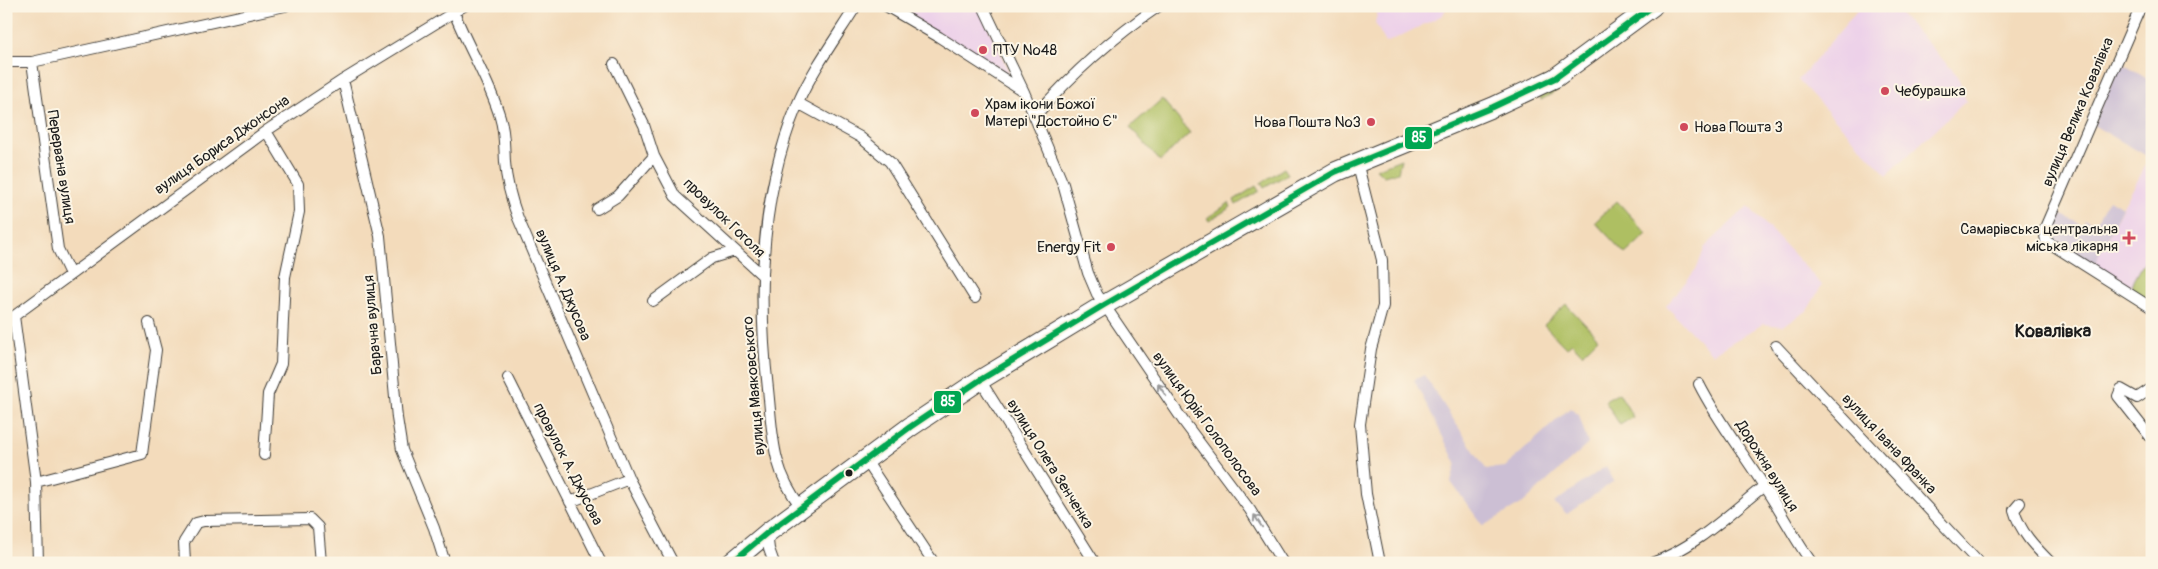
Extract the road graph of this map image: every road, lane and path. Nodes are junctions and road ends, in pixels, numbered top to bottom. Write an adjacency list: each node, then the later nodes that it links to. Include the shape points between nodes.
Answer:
1 (285, 6): 11 (street)
2 (464, 6): 9 (street, вулиця Бориса Джонсона)
3 (856, 6): 15 (street, вулиця Маяковського, via 816,67)
4 (886, 6): 14 (street)
5 (983, 6): 14 (street, вулиця Юрія Голополосова)
6 (1159, 6): 16 (street, via 1100,52)
7 (1653, 6): 19 (highway, via 1560,75 1493,107)
8 (2141, 6): 27 (street, вулиця Велика Ковалівка, via 2044,230 2046,241)
9 (454, 12): 13 (street, вулиця Бориса Джонсона); 38 (street, вулиця А. Джусова, via 500,118 506,140 505,162 510,196)
10 (6, 62): 11 (street)
11 (32, 62): 22 (street, Перервана вулиця, via 58,249)
12 (614, 64): 18 (street, провулок Гоголя, via 644,125)
13 (343, 80): 17 (street, вулиця Бориса Джонсона); 48 (street, Барачна вулиця, via 380,236 396,418 402,450)
14 (1024, 92): 16 (street, вулиця Юрія Голополосова)
15 (798, 103): 23 (street, вулиця Маяковського, via 780,158 770,203); 24 (street, via 860,137 890,162)
16 (1035, 116): 26 (street, вулиця Юрія Голополосова, via 1063,184 1088,273)
17 (266, 131): 22 (street, вулиця Бориса Джонсона); 36 (street, via 298,184 300,212 285,277 281,364 268,394)
18 (654, 156): 20 (street, via 618,196); 21 (street, провулок Гоголя, via 675,196)
19 (1357, 162): 26 (highway, via 1307,186); 56 (street, via 1382,260 1383,306 1371,350 1360,424 1366,494)
20 (596, 209)
21 (735, 251): 23 (street, провулок Гоголя); 25 (street, via 712,258)
22 (70, 274): 28 (street, вулиця Бориса Джонсона)
23 (762, 274): 43 (street, вулиця Маяковського, via 762,338 775,456 780,474)
24 (974, 298)
25 (653, 301)
26 (1104, 305): 32 (highway); 55 (street, вулиця Юрія Голополосова, one-way to 26, via 1250,510 1184,422)
27 (2152, 308)
28 (9, 320): 39 (street)
29 (149, 323): 39 (street, via 156,350 142,454)
30 (1776, 346): 59 (street, вулиця Івана Франка)
31 (508, 378): 41 (street, провулок А. Джусова)
32 (980, 380): 37 (highway); 54 (street, вулиця Олега Зенченка)
33 (1699, 384): 40 (street, Дорожня вулиця)
34 (2152, 388): 35 (street, via 2137,398 2121,389 2118,396)
35 (2152, 439)
36 (264, 455)
37 (865, 458): 43 (highway); 53 (street)
38 (629, 479): 41 (street); 50 (street, вулиця А. Джусова)
39 (36, 482): 45 (street)
40 (1764, 486): 57 (street, via 1712,528 1669,557); 58 (street, Дорожня вулиця)
41 (570, 502): 49 (street, провулок А. Джусова)
42 (2020, 503): 60 (street, via 2014,510 2017,522)
43 (801, 507): 44 (highway)
44 (767, 532): 51 (highway); 52 (street, via 768,549)
45 (38, 563)
46 (185, 563): 47 (street, via 184,542 196,523 310,519 318,527)
47 (321, 563)
48 (445, 563)
49 (601, 563)
50 (673, 563)
51 (731, 563)
52 (774, 563)
53 (934, 563)
54 (1095, 563)
55 (1283, 563)
56 (1380, 563)
57 (1652, 563)
58 (1812, 563)
59 (1979, 563)
60 (2050, 563)

